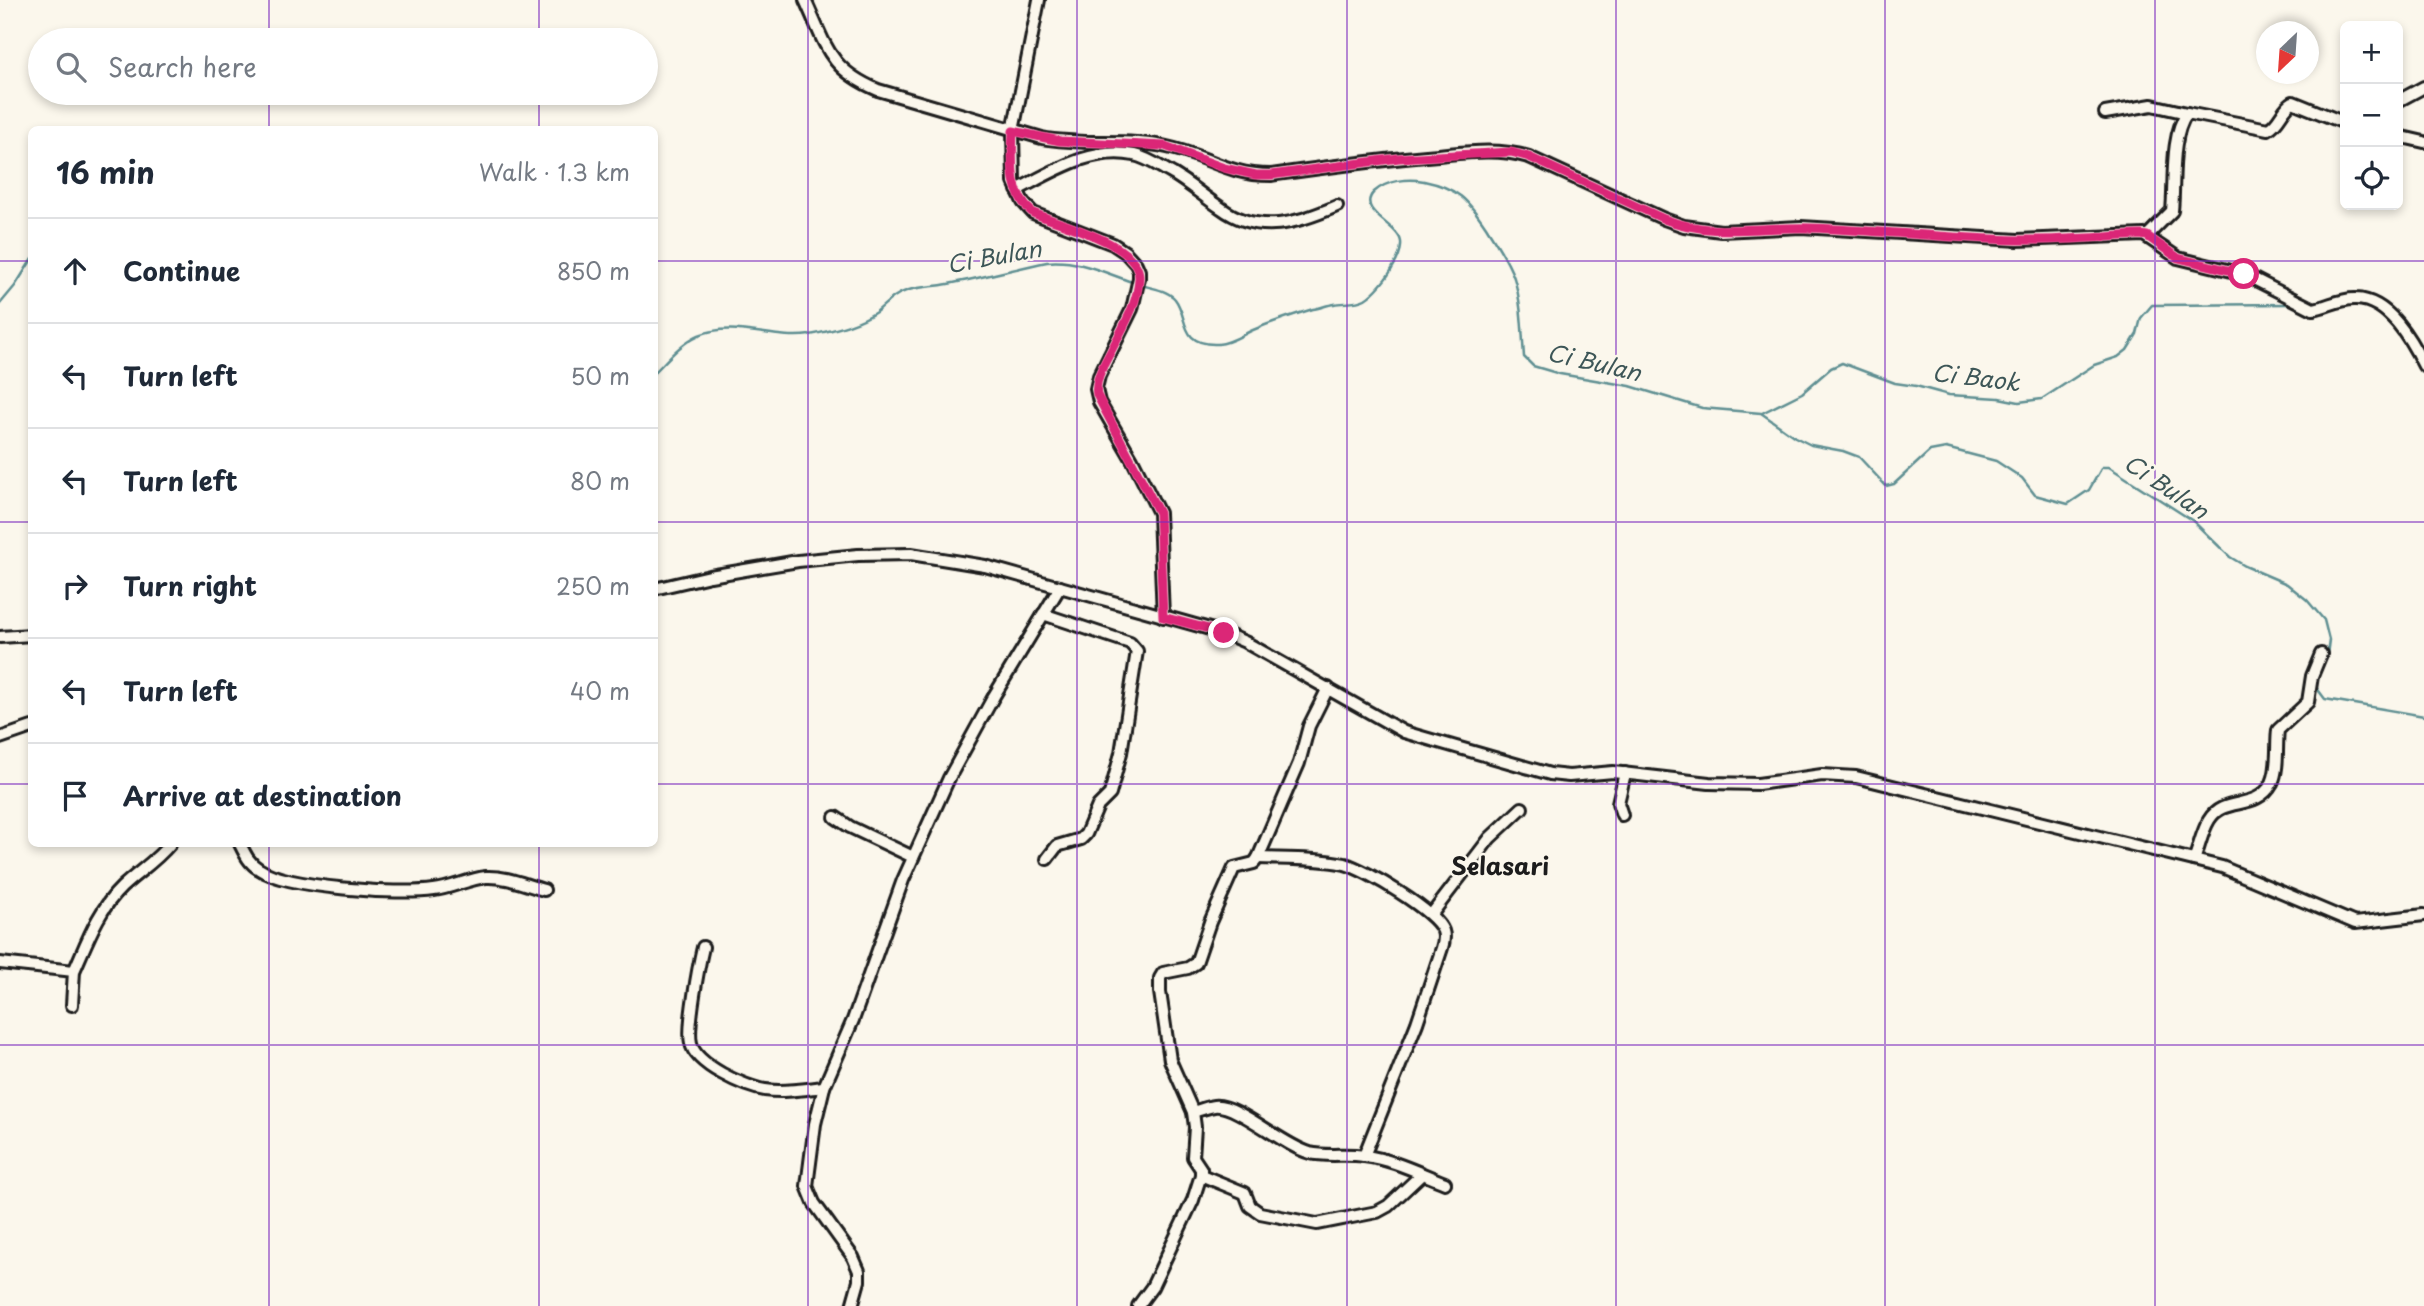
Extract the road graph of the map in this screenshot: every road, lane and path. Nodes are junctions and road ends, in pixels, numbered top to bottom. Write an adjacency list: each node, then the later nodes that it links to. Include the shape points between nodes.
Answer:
1 (805, 0): 8 (street, via 836,63 860,83)
2 (1039, 0): 8 (street)
3 (2424, 87): 4 (street)
4 (2403, 98)
5 (2105, 113): 6 (street, via 2152,105)
6 (2187, 113): 7 (street, via 2268,129 2293,102); 13 (street, via 2176,142 2172,211)
7 (2340, 121)
8 (1013, 131): 11 (street); 13 (street, via 1060,141 1165,146 1256,175 1399,158 1511,152 1684,226 1712,230 1801,228 2018,240)
9 (2403, 137): 10 (street)
10 (2424, 142)
11 (1017, 190): 12 (street, via 1078,160 1115,154 1153,163 1231,215 1254,224 1287,224); 18 (street, via 1033,213 1113,244 1136,264 1138,284 1132,309 1096,389 1159,513)
12 (1338, 206)
13 (2147, 236): 14 (street, via 2178,258 2244,274 2313,309 2354,299 2372,304 2402,327)
14 (2424, 366)
15 (1060, 587): 16 (street, via 963,561 911,554 798,561); 17 (street); 18 (street)
16 (658, 588)
17 (1043, 614): 31 (street, via 963,751); 33 (street, via 1130,643 1137,651 1111,794 1098,806 1086,834 1057,846)
18 (1163, 617): 22 (street, via 1236,637)
19 (28, 635): 20 (street)
20 (0, 637)
21 (2321, 654): 34 (street, via 2308,702 2278,730 2271,785 2257,800 2216,812)
22 (1328, 688): 25 (street, via 1404,732 1512,764 1560,776); 32 (street)
23 (28, 728): 24 (street)
24 (0, 738)
25 (1625, 773): 27 (street, via 1618,803); 34 (street, via 1758,784 1822,775 1856,777)
26 (1522, 808): 36 (street, via 1490,838)
27 (1622, 815)
28 (835, 817): 31 (street)
29 (167, 847): 40 (street, via 107,904)
30 (242, 847): 35 (street, via 258,869 307,882 405,894 487,877)
31 (913, 857): 42 (street)
32 (1258, 858): 36 (street, via 1348,865 1378,878); 43 (street, via 1234,868 1196,963 1160,978 1170,1060)
33 (1047, 859)
34 (2194, 860): 37 (street, via 2222,867 2355,923)
35 (544, 890)
36 (1431, 915): 44 (street, via 1443,930 1444,940 1417,1023)
37 (2424, 915)
38 (703, 947): 42 (street, via 690,1037 693,1051 724,1075 764,1090)
39 (0, 963): 40 (street)
40 (74, 971): 41 (street)
41 (72, 1005)
42 (824, 1087): 48 (street, via 807,1186 859,1271)
43 (1193, 1112): 44 (street, via 1221,1106 1311,1153); 45 (street, via 1193,1157)
44 (1364, 1156): 46 (street)
45 (1201, 1174): 46 (street, via 1245,1193 1250,1206 1260,1213 1317,1224 1377,1212); 49 (street, via 1152,1287)
46 (1422, 1174): 47 (street)
47 (1445, 1183)
48 (852, 1306)
49 (1138, 1306)

